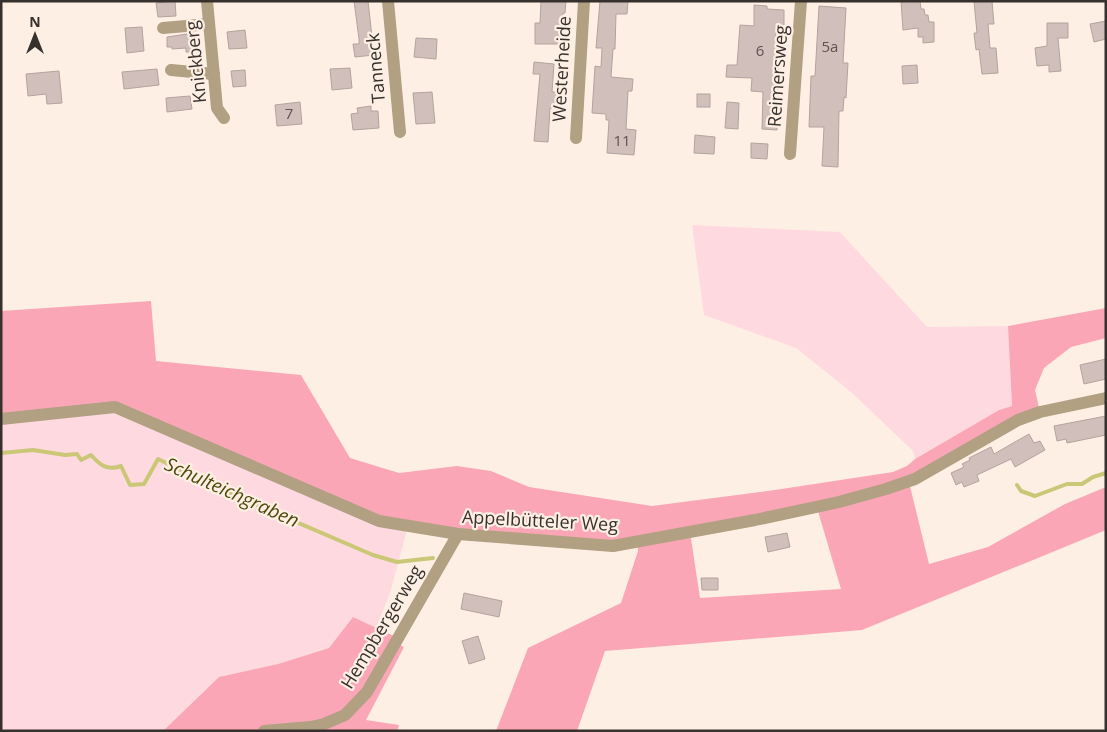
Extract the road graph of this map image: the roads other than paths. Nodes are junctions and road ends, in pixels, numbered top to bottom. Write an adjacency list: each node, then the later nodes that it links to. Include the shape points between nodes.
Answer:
1 (207, 1): 5 (street, Knickberg)
2 (388, 1): 10 (street, Tanneck)
3 (584, 1): 11 (street, Westerheide)
4 (801, 1): 12 (street, Reimersweg)
5 (209, 24): 6 (street); 8 (street, Knickberg)
6 (163, 28)
7 (171, 70): 8 (street)
8 (214, 74): 9 (street, Knickberg, via 217,108)
9 (224, 118)
10 (400, 132)
11 (576, 138)
12 (790, 154)
13 (1106, 398): 15 (street, Appelbütteler Weg, via 1018,420 909,481 839,502 755,520 613,546)
14 (1, 419): 15 (street, Appelbütteler Weg, via 115,407 379,521)
15 (458, 534): 16 (street, Hempbergerweg, via 367,692 345,716 311,727)
16 (264, 731)

